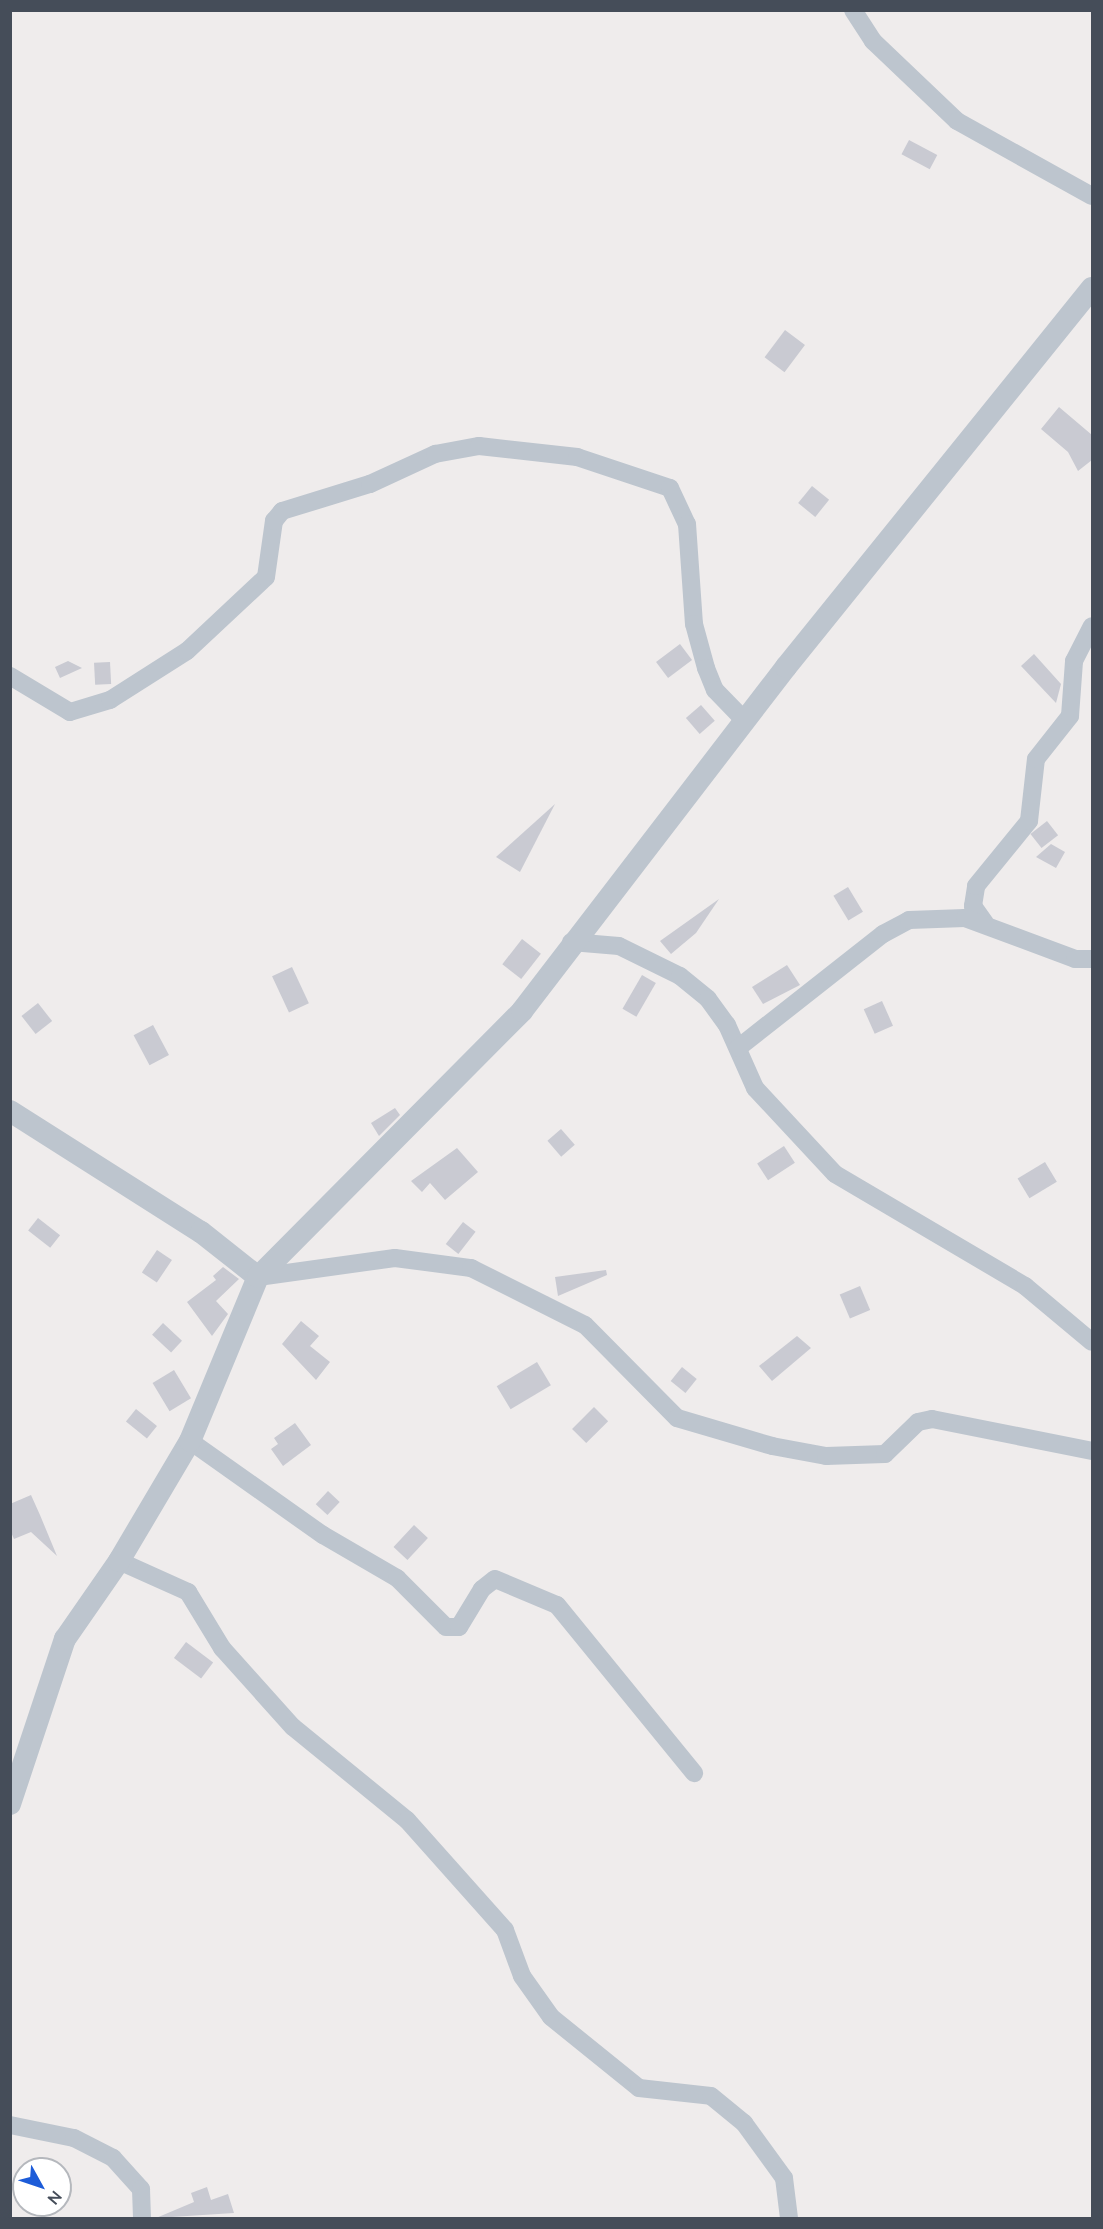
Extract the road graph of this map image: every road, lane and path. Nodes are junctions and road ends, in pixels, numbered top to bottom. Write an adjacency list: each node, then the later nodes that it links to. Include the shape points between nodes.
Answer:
1 (853, 10): 2 (street, via 873,41 957,121)
2 (1092, 196)
3 (1092, 288): 6 (street)
4 (1092, 626): 7 (street, via 1076,653 1070,716 1036,759 1029,821 976,886 973,906)
5 (10, 676): 6 (street, via 70,712 110,700 187,651 266,577 274,521 282,511 370,484 435,454 479,446 577,457 670,489 687,524 694,624 706,668 715,690)
6 (745, 721): 8 (street)
7 (985, 923): 9 (street, via 1075,959); 10 (street, via 924,918 892,928)
8 (571, 942): 10 (street, via 619,946 680,976 708,999); 12 (street, via 522,1011)
9 (1092, 959)
10 (738, 1048): 13 (street, via 755,1088 835,1174 1025,1286)
11 (10, 1111): 12 (street, via 201,1232)
12 (258, 1277): 14 (street); 15 (street, via 395,1258 471,1268 585,1325 677,1418 772,1446 826,1456 885,1454 918,1422 932,1419)
13 (1092, 1342)
14 (190, 1441): 16 (street); 17 (street, via 323,1536 396,1578 446,1627 459,1627 482,1589 495,1580 557,1605)
15 (1092, 1451)
16 (119, 1561): 18 (street, via 60,1650); 21 (street, via 188,1592 218,1643 285,1718 322,1755 374,1789 407,1820 505,1930 522,1976 551,2017 639,2088 711,2096 744,2123 784,2178)
17 (694, 1773)
18 (10, 1804)
19 (10, 2125): 20 (street, via 74,2138 113,2158 141,2189)
20 (142, 2218)
21 (789, 2218)

